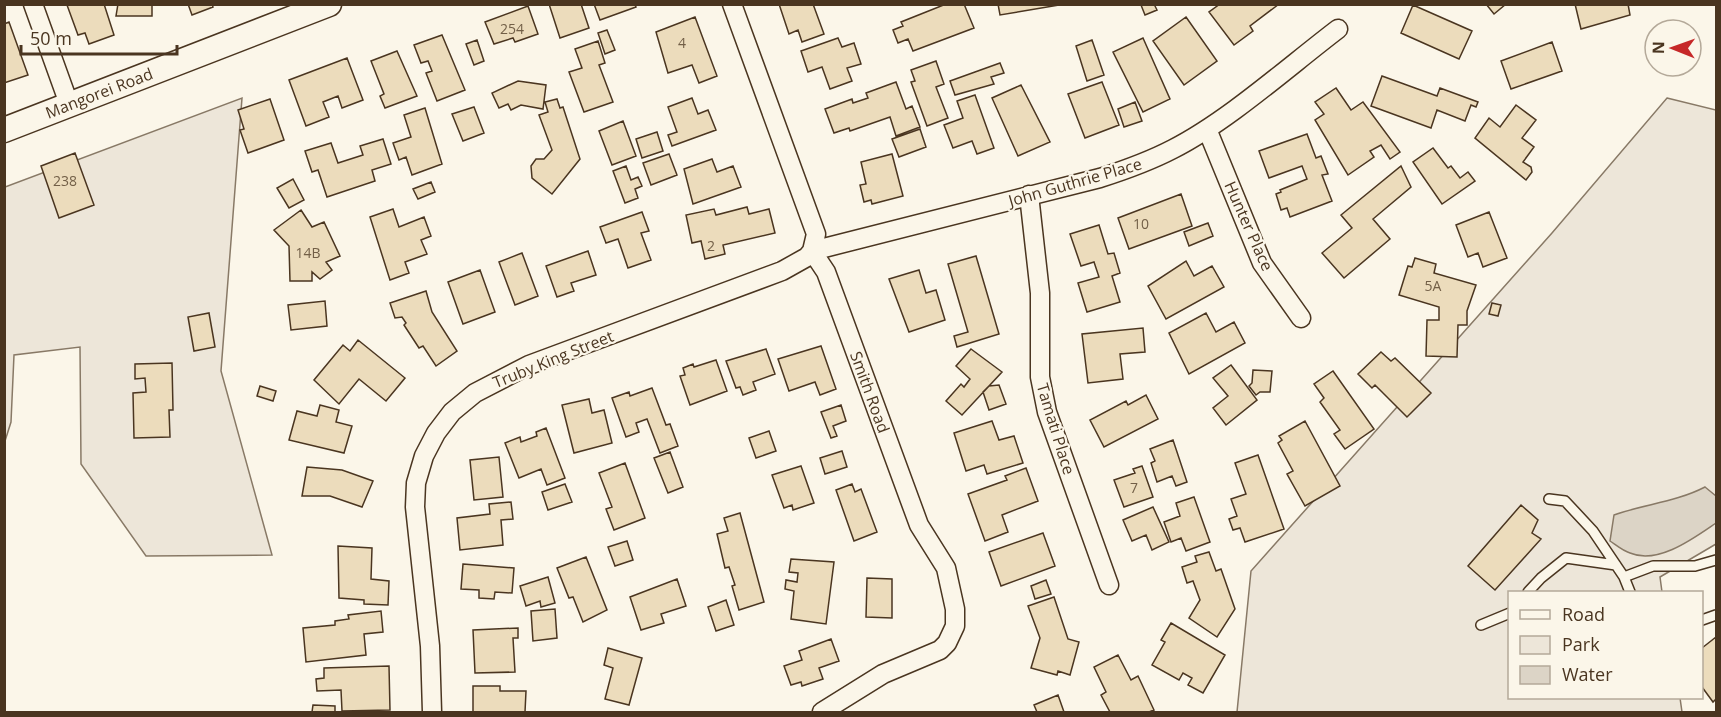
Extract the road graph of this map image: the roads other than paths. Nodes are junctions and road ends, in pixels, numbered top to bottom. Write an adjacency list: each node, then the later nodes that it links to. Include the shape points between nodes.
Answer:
1 (33, 4): 5 (street)
2 (329, 4): 5 (street, Mangorei Road)
3 (732, 4): 9 (street, Smith Road, via 816,234)
4 (1338, 29): 6 (street, John Guthrie Place)
5 (69, 104): 7 (street, Mangorei Road)
6 (1207, 129): 8 (street, John Guthrie Place, via 1136,166); 10 (street, Hunter Place, via 1262,263)
7 (4, 130)
8 (1029, 195): 9 (street, John Guthrie Place); 15 (street, Tamati Place, via 1040,293 1040,377 1047,412)
9 (812, 250): 20 (street, Truby King Street, via 782,271 500,378 452,412 424,456 416,483); 21 (street, Smith Road, via 826,272 919,525 946,568 955,609 955,626 940,650 883,674)
10 (1301, 318)
11 (1549, 500): 13 (lane, via 1565,501 1593,531)
12 (1716, 560): 14 (lane, via 1695,566 1653,566)
13 (1616, 565): 14 (lane); 16 (lane, via 1566,558)
14 (1624, 577): 17 (lane)
15 (1109, 585)
16 (1529, 591)
17 (1630, 591)
18 (1508, 613): 19 (lane)
19 (1481, 625)
20 (432, 712)
21 (822, 712)

